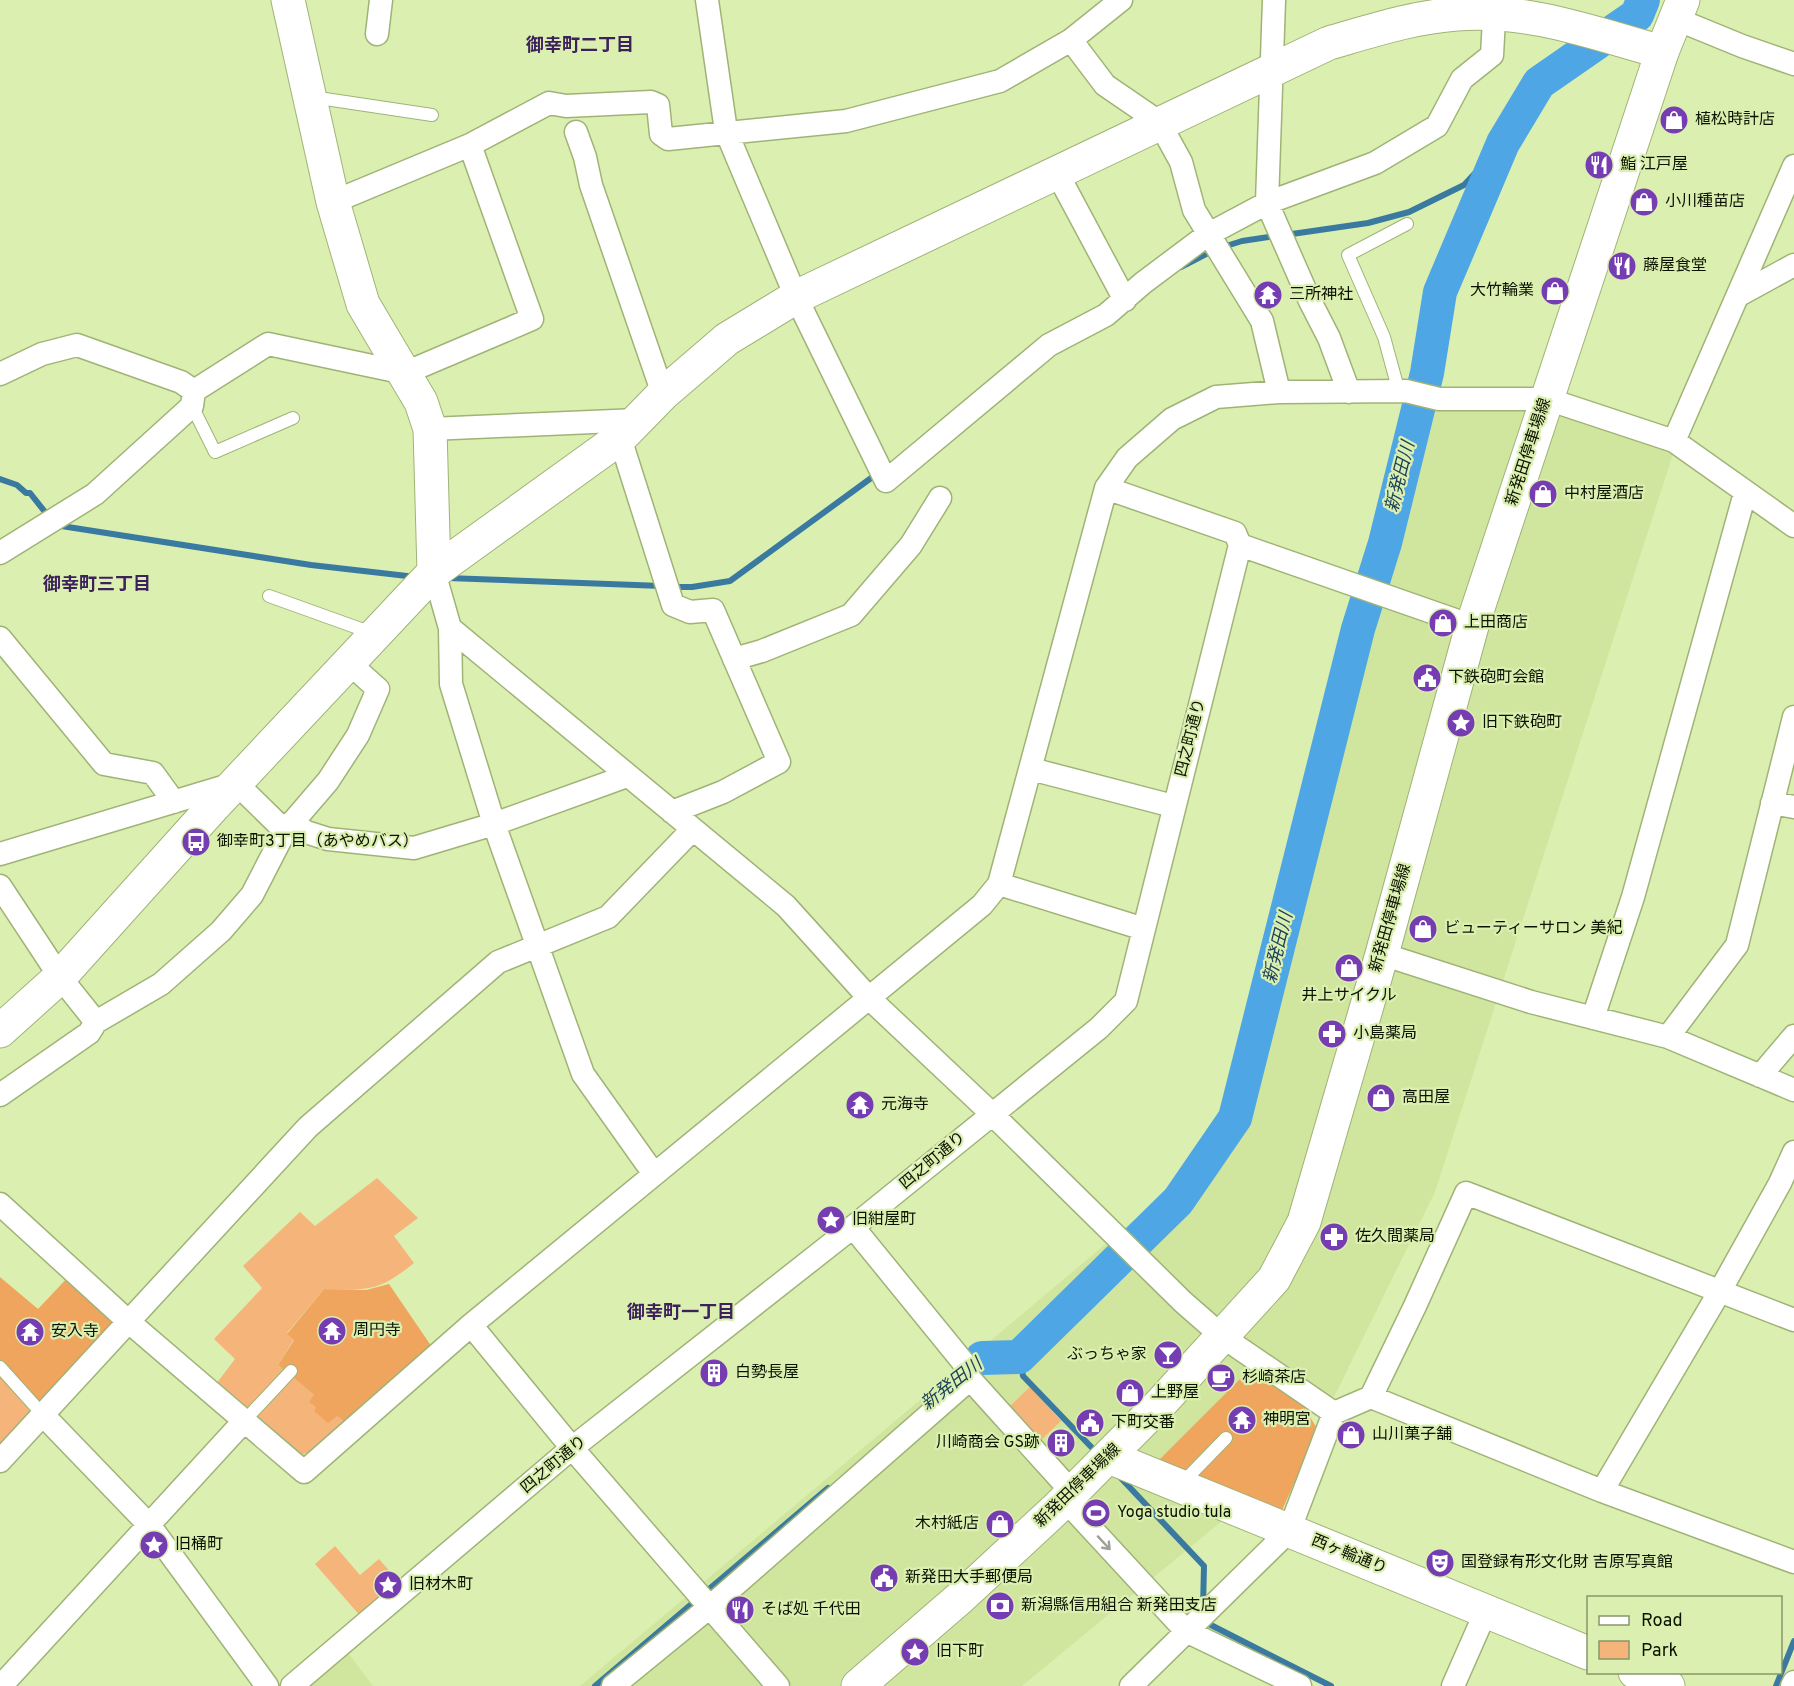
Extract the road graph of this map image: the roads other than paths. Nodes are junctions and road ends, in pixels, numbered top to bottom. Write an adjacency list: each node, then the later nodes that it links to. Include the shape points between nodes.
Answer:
1 (288, 0): 13 (street)
2 (381, 0): 8 (street)
3 (707, 0): 16 (street)
4 (1121, 0): 9 (street)
5 (1274, 0): 12 (street)
6 (1495, 7): 10 (street); 12 (street, via 1399,23 1329,43); 22 (street, via 1492,55 1462,79 1437,126 1375,163)
7 (1679, 9): 10 (street, 新発田停車場線); 11 (street, via 1742,46)
8 (377, 34)
9 (1071, 40): 15 (street, via 1105,85); 16 (street, via 1000,81 846,121)
10 (1648, 48): 36 (street, 新発田停車場線)
11 (1794, 64)
12 (1270, 71): 15 (street); 22 (street)
13 (309, 97): 14 (lane); 21 (street)
14 (432, 116)
15 (1159, 122): 20 (street); 24 (street, via 1181,162 1194,210)
16 (726, 131): 18 (street, via 668,138 661,134 658,105 651,102 549,104); 27 (street)
17 (576, 132): 34 (street)
18 (470, 145): 21 (street); 29 (street, via 532,319)
19 (1794, 166): 26 (street)
20 (1056, 171): 27 (street); 28 (street)
21 (333, 202): 29 (street, via 363,304)
22 (1267, 203): 24 (street); 32 (street, via 1329,338)
23 (1407, 224): 33 (lane, via 1348,255)
24 (1207, 235): 28 (street); 31 (street, via 1262,321)
25 (1794, 265): 26 (street)
26 (1739, 295): 40 (street)
27 (796, 297): 28 (street, via 886,481 1049,345 1107,315); 34 (street, via 727,339)
28 (1125, 300)
29 (405, 373): 35 (street, via 268,344); 38 (street, via 421,402)
30 (0, 374): 35 (street, via 42,354 77,345 181,382)
31 (1279, 392): 32 (street); 41 (street, via 1216,397 1173,418 1128,458)
32 (1349, 392): 33 (street)
33 (1403, 392): 36 (street, via 1439,399)
34 (663, 394): 39 (street)
35 (193, 399): 37 (lane, via 215,452); 46 (street, via 95,494)
36 (1547, 399): 40 (street); 49 (street, 新発田停車場線)
37 (293, 418)
38 (429, 429): 39 (street); 47 (street)
39 (629, 429): 47 (street); 53 (street, via 673,605 690,612 713,610)
40 (1674, 441): 42 (street)
41 (1106, 488): 45 (street, via 1235,533); 56 (street)
42 (1745, 493): 44 (street); 74 (street, via 1633,897)
43 (940, 498): 53 (street, via 911,545 851,615)
44 (1794, 526)
45 (1240, 545): 49 (street); 61 (street, 四之町通り)
46 (0, 553)
47 (434, 572): 50 (street); 51 (street)
48 (269, 596): 51 (lane)
49 (1472, 626): 71 (street, 新発田停車場線)
50 (450, 628): 57 (street); 63 (street, via 451,684)
51 (376, 634): 54 (street)
52 (0, 638): 59 (street, via 104,764 153,773)
53 (734, 659): 62 (street, via 779,762 723,792)
54 (349, 663): 58 (street); 64 (street, via 378,689 358,735 328,781)
55 (1794, 717): 60 (street)
56 (1031, 769): 61 (street); 67 (street)
57 (627, 776): 62 (street); 63 (street)
58 (236, 783): 59 (street); 64 (street); 72 (street)
59 (174, 802): 66 (street)
60 (1783, 805): 77 (street, via 1737,945)
61 (1173, 806): 69 (street, 四之町通り)
62 (672, 812): 65 (street)
63 (494, 824): 64 (street, via 414,848 328,839); 70 (street)
64 (289, 827): 75 (street, via 252,895 221,931 161,984)
65 (692, 830): 70 (street, via 608,917); 73 (street, via 786,906)
66 (0, 854)
67 (999, 884): 69 (street); 73 (street, via 982,905)
68 (0, 886): 72 (street)
69 (1144, 929): 82 (street, 四之町通り, via 1126,1001 1099,1028)
70 (537, 947): 84 (street, via 583,1074); 89 (street, via 498,962 308,1127)
71 (1382, 954): 74 (street); 91 (street, 新発田停車場線, via 1304,1222 1274,1279)
72 (60, 977): 75 (street); 76 (street)
73 (870, 999): 82 (street); 84 (street)
74 (1593, 1018): 77 (street)
75 (96, 1022): 81 (street, via 89,1033)
76 (0, 1031)
77 (1668, 1036): 79 (street)
78 (1794, 1036): 79 (street)
79 (1760, 1076): 80 (street)
80 (1794, 1090)
81 (0, 1095)
82 (991, 1113): 86 (street, 四之町通り); 91 (street)
83 (1794, 1152): 87 (street)
84 (654, 1174): 90 (street)
85 (0, 1204): 89 (street)
86 (853, 1227): 93 (street); 100 (street, 四之町通り)
87 (1720, 1291): 88 (street); 95 (street, via 1466,1192); 104 (street)
88 (1794, 1320)
89 (129, 1322): 97 (street); 98 (street)
90 (471, 1325): 98 (street, via 304,1473); 100 (street)
91 (1223, 1337): 96 (street); 101 (street, 新発田停車場線)
92 (0, 1366): 97 (lane)
93 (967, 1370): 105 (street); 109 (street)
94 (291, 1371): 98 (lane)
95 (1371, 1397): 96 (street); 104 (street)
96 (1334, 1413): 107 (street)
97 (44, 1416): 102 (street); 106 (street)
98 (245, 1420): 106 (street)
99 (1226, 1438): 103 (lane)
100 (572, 1448): 109 (street); 116 (street, 四之町通り)
101 (1109, 1457): 105 (street, 新発田停車場線); 107 (street, 西ヶ輪通り)
102 (0, 1461)
103 (1188, 1477)
104 (1602, 1491): 108 (street)
105 (1068, 1496): 111 (street, one-way to 111); 119 (street, 新発田停車場線, via 961,1597)
106 (150, 1526): 114 (street); 115 (street)
107 (1289, 1531): 110 (street, 西ヶ輪通り); 111 (street)
108 (1794, 1562)
109 (706, 1599): 117 (street); 118 (street)
110 (1486, 1611): 112 (street, 西ヶ輪通り); 122 (street)
111 (1186, 1631): 120 (street); 121 (street)
112 (1587, 1653)
113 (1640, 1674): 123 (street)
114 (1, 1686)
115 (267, 1686)
116 (292, 1686)
117 (614, 1686)
118 (778, 1686)
119 (858, 1686)
120 (1131, 1686)
121 (1300, 1686)
122 (1453, 1686)
123 (1668, 1686)

